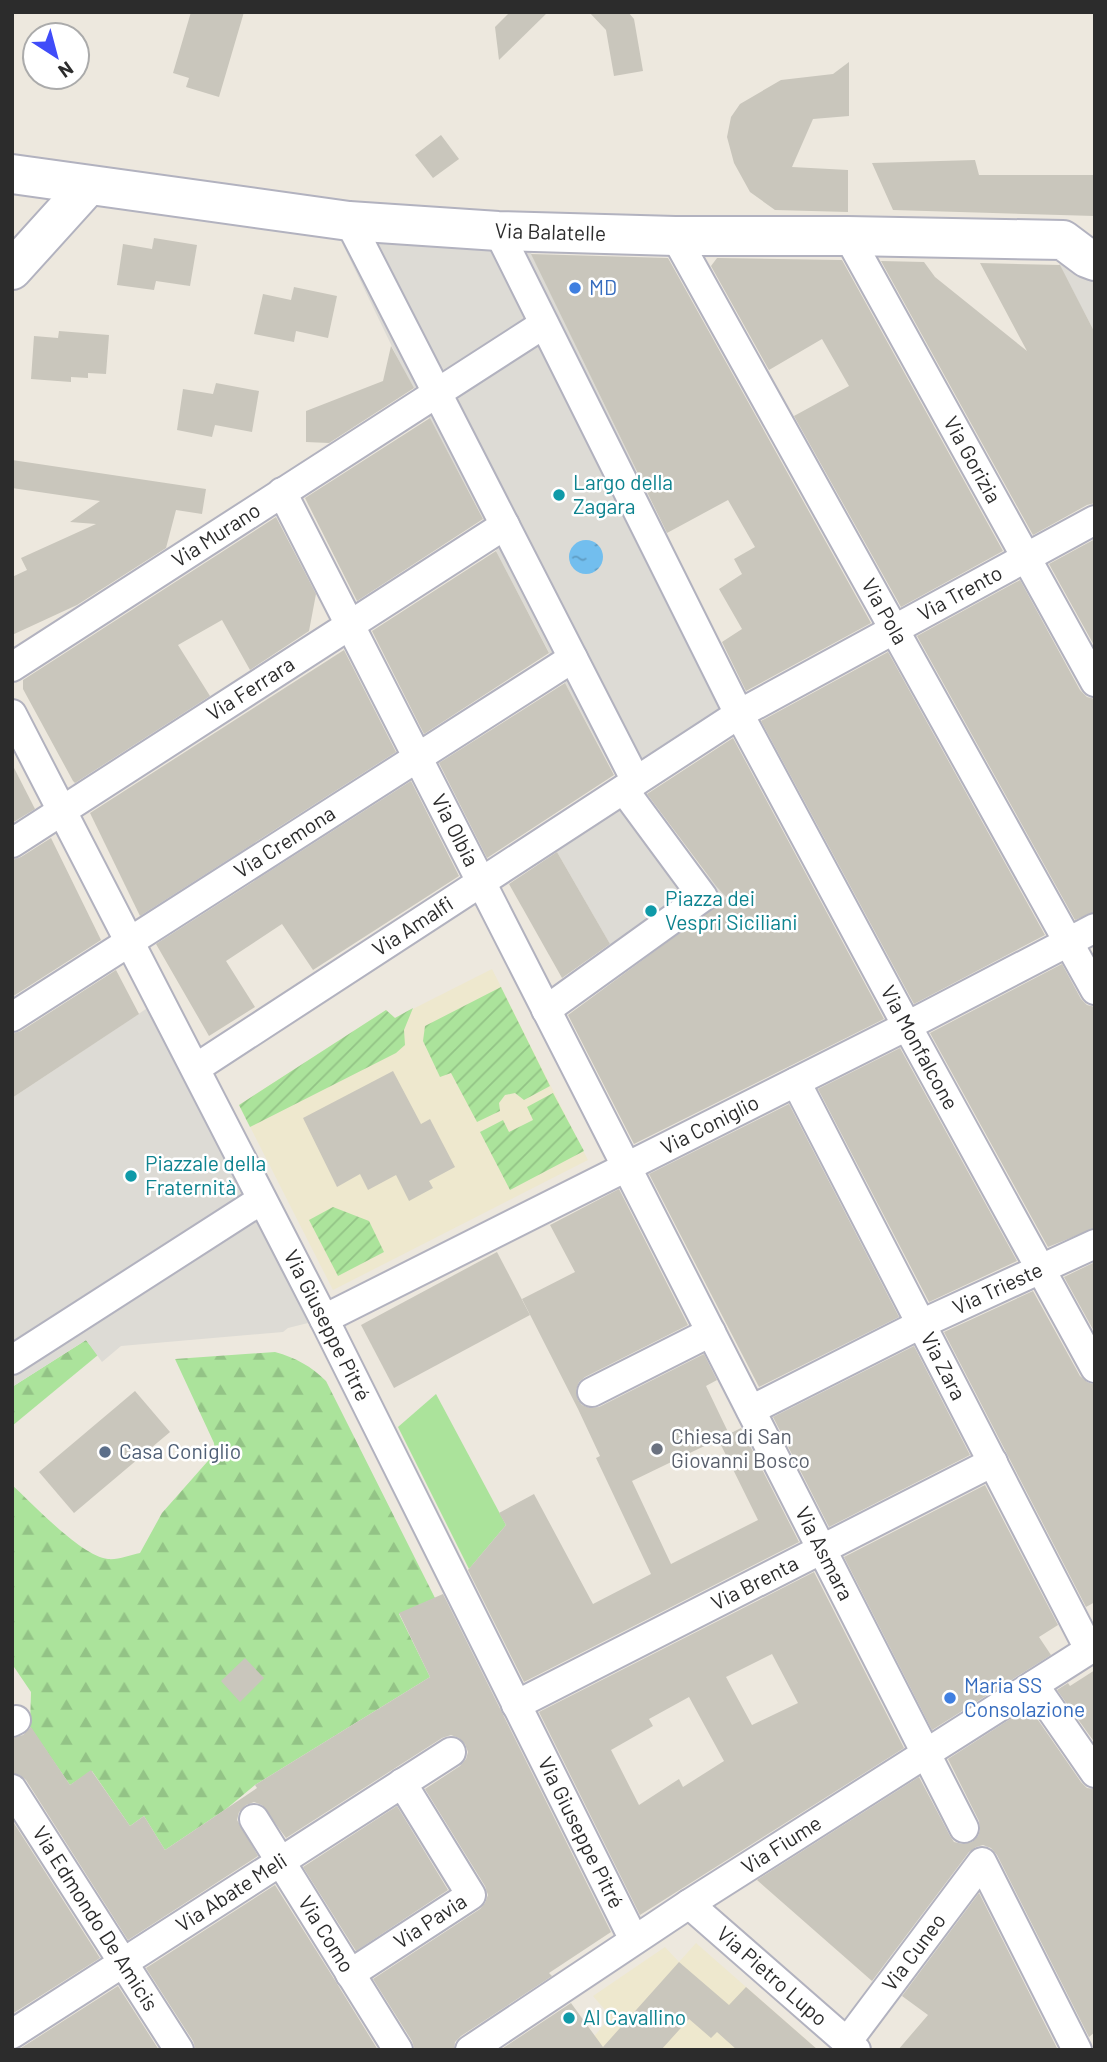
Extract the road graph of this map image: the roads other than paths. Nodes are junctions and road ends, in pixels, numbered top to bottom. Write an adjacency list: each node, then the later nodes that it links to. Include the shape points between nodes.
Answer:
1 (12, 174): 2 (street, Via Balatelle)
2 (88, 186): 3 (street, Via Balatelle); 8 (street)
3 (349, 221): 4 (street, Via Balatelle); 10 (street)
4 (498, 230): 5 (street, Via Balatelle); 9 (street, Via Monfalcone)
5 (675, 236): 6 (street, Via Balatelle); 16 (street, Via Pola)
6 (848, 236): 7 (street, Via Balatelle, via 1063,240); 14 (street, Via Gorizia)
7 (1092, 267)
8 (12, 270)
9 (544, 324): 10 (street, Via Murano); 21 (street, Via Monfalcone)
10 (429, 397): 11 (street, Via Murano); 13 (street)
11 (282, 492): 15 (street, Via Olbia); 18 (street, Via Murano)
12 (1095, 520): 14 (street, Via Trento)
13 (497, 531): 15 (street, Via Ferrara); 17 (street)
14 (1027, 557): 16 (street, Via Trento); 19 (street, Via Gorizia)
15 (350, 626): 22 (street, Via Olbia); 24 (street, Via Ferrara)
16 (895, 629): 21 (street, Via Trento); 29 (street, Via Pola)
17 (566, 663): 22 (street, Via Cremona); 23 (street)
18 (12, 667)
19 (1095, 682)
20 (12, 714): 24 (street, Via Giuseppe Pitré)
21 (745, 716): 23 (street, Via Trento); 33 (street, Via Monfalcone)
22 (417, 758): 26 (street, Via Olbia); 28 (street, Via Cremona)
23 (630, 785): 26 (street, Via Amalfi); 31 (street, via 703,897)
24 (63, 810): 25 (street, Via Ferrara); 28 (street, Via Giuseppe Pitré)
25 (12, 843)
26 (481, 882): 31 (street, Via Olbia); 34 (street, Via Amalfi)
27 (1095, 928): 29 (street, Via Coniglio)
28 (130, 942): 32 (street, Via Cremona); 34 (street, Via Giuseppe Pitré)
29 (1068, 942): 30 (street, Via Pola); 33 (street, Via Coniglio)
30 (1095, 990)
31 (546, 1010): 36 (street, Via Olbia)
32 (12, 1017)
33 (906, 1026): 35 (street, Via Coniglio); 39 (street, Via Monfalcone)
34 (195, 1068): 37 (street, Via Giuseppe Pitré)
35 (796, 1082): 36 (street, Via Coniglio); 41 (street, Via Zara)
36 (626, 1167): 40 (street, Via Coniglio); 42 (street, Via Asmara)
37 (261, 1200): 40 (street, Via Giuseppe Pitré); 43 (street)
38 (1095, 1244): 39 (street, Via Trieste)
39 (1040, 1269): 41 (street, Via Trieste); 44 (street, Via Monfalcone)
40 (324, 1319): 51 (street, Via Giuseppe Pitré)
41 (921, 1324): 46 (street, Via Trieste); 47 (street, Via Zara)
42 (711, 1332): 45 (street); 46 (street, Via Asmara)
43 (12, 1360)
44 (1095, 1368)
45 (592, 1392)
46 (751, 1410): 48 (street, Via Asmara)
47 (993, 1462): 48 (street, Via Brenta); 49 (street, Via Zara)
48 (821, 1549): 51 (street, Via Brenta); 53 (street, Via Asmara)
49 (1092, 1648): 50 (street, Via Fiume)
50 (1034, 1685): 53 (street, Via Fiume); 54 (street)
51 (516, 1705): 61 (street, Via Giuseppe Pitré)
52 (451, 1752): 55 (street, Via Abate Meli)
53 (926, 1753): 58 (street, Via Asmara); 60 (street, Via Fiume)
54 (1095, 1773)
55 (402, 1783): 59 (street, Via Abate Meli); 63 (street, Via Pavia, via 471,1895)
56 (12, 1789): 62 (street, Via Edmondo De Amicis)
57 (254, 1819): 59 (street, Via Como)
58 (964, 1828)
59 (280, 1862): 62 (street, Via Abate Meli); 63 (street, Via Como)
60 (689, 1904): 61 (street, Via Fiume); 65 (street, Via Pietro Lupo)
61 (634, 1940): 68 (street, Via Fiume)
62 (123, 1963): 64 (street, Via Abate Meli); 66 (street, Via Edmondo De Amicis)
63 (350, 1974): 67 (street, Via Como)
64 (12, 2034)
65 (851, 2046): 69 (street, Via Cuneo, via 982,1862)
66 (179, 2050)
67 (398, 2050)
68 (470, 2050)
69 (1077, 2050)

